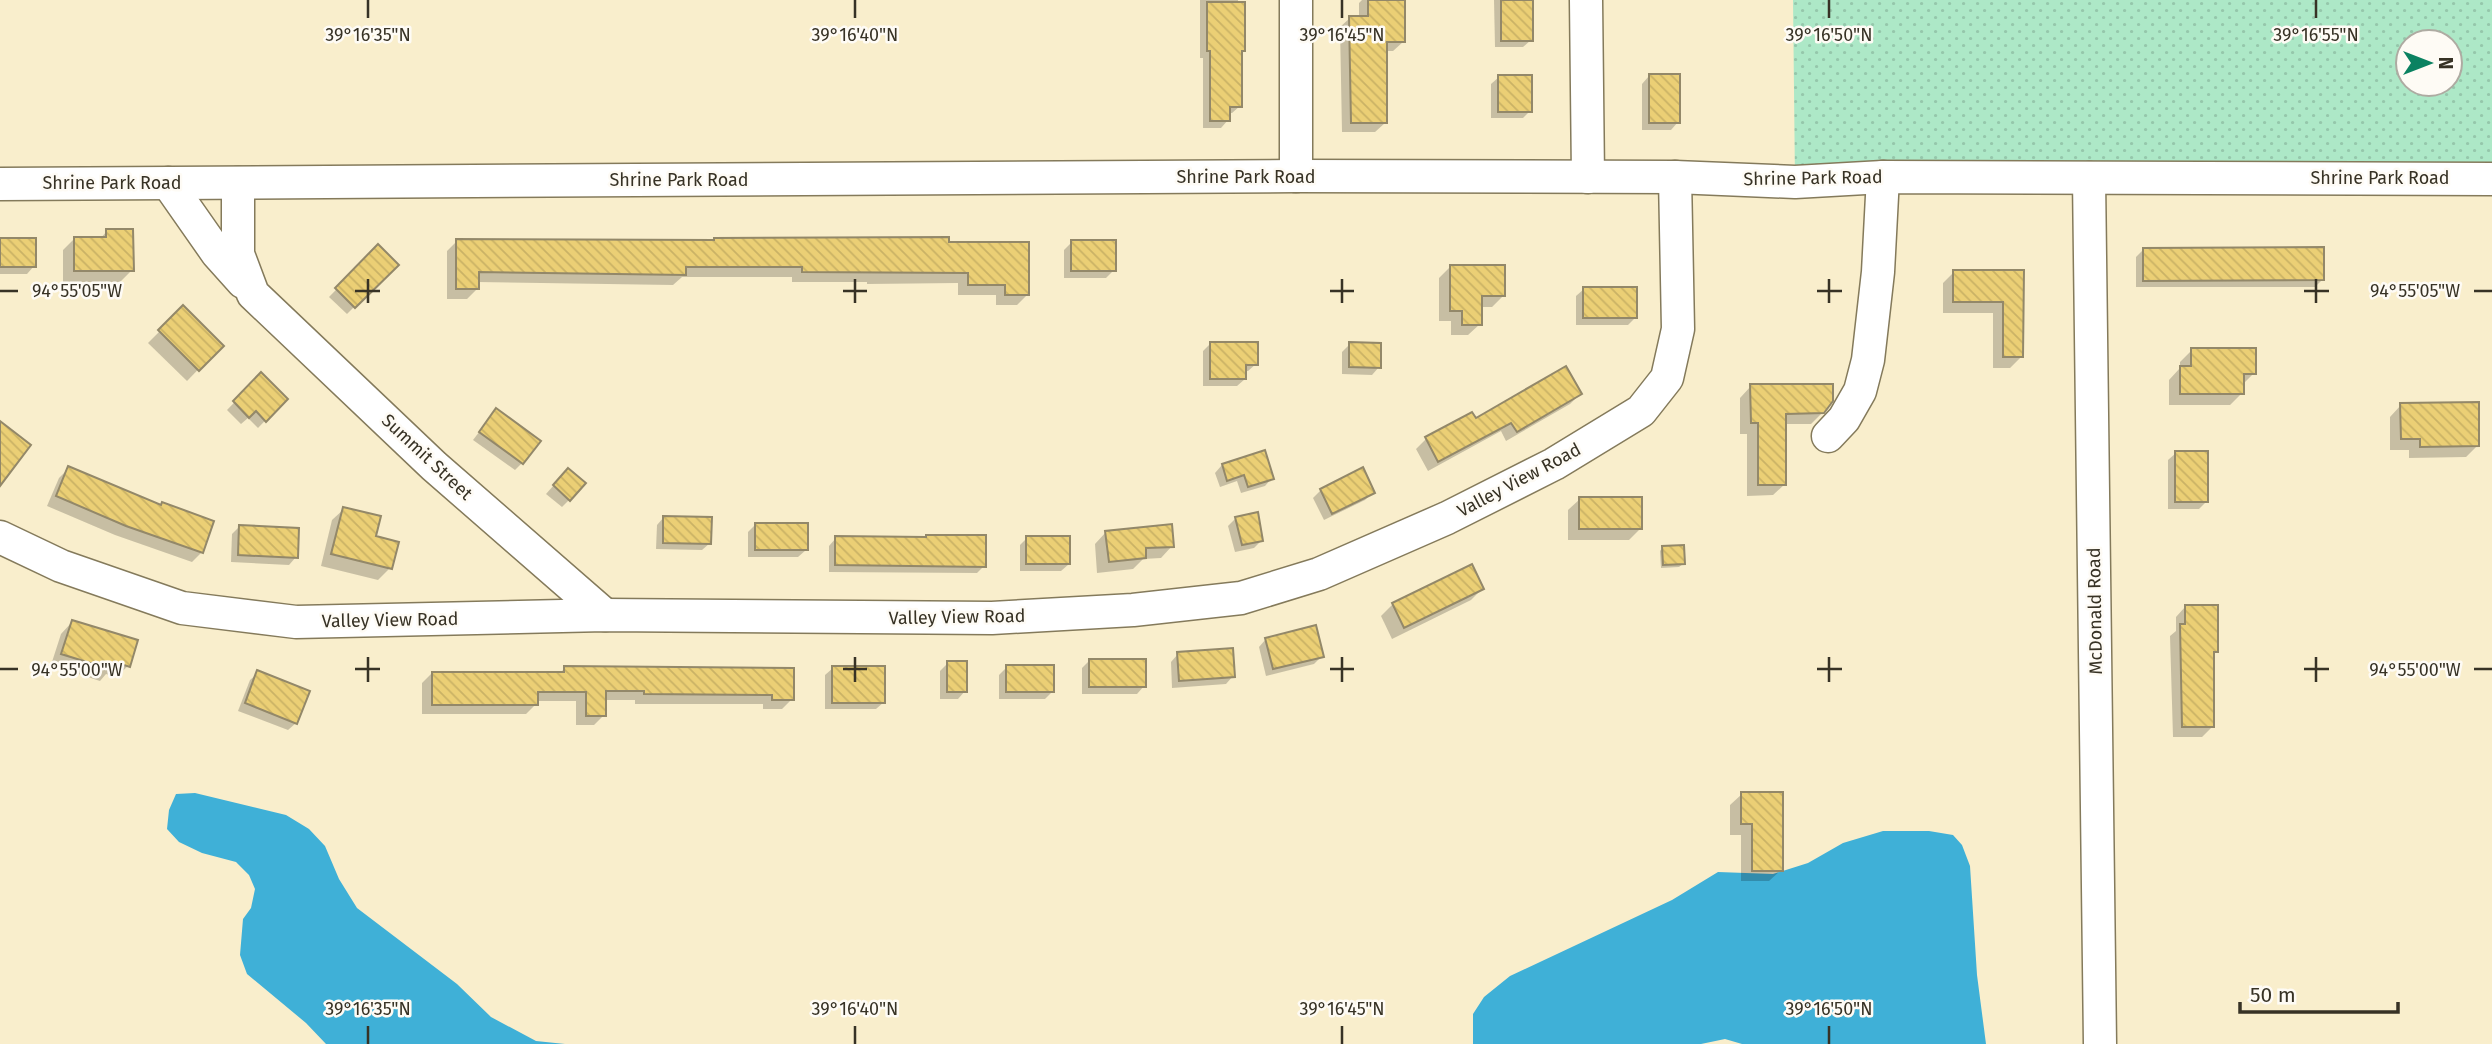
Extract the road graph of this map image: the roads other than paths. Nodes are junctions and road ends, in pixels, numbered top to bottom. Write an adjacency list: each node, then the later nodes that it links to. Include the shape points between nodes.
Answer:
1 (1296, 0): 3 (street)
2 (1586, 0): 4 (street)
3 (1296, 176): 4 (street, Shrine Park Road); 10 (street, Shrine Park Road)
4 (1588, 177): 5 (street, Shrine Park Road)
5 (1675, 177): 6 (street, Shrine Park Road, via 1795,182); 15 (street, Valley View Road, via 1678,329 1667,379 1641,411 1554,464 1447,518 1319,574 1241,598 1133,610 992,618)
6 (1883, 177): 7 (street, Shrine Park Road); 13 (street, via 1868,360 1860,391)
7 (2089, 178): 8 (street, Shrine Park Road); 16 (street, McDonald Road)
8 (2492, 179)
9 (169, 183): 10 (street, Shrine Park Road); 11 (street, Shrine Park Road); 12 (street, Summit Street, via 217,253)
10 (238, 183): 12 (street, Summit Street, via 238,254)
11 (0, 184)
12 (253, 294): 15 (street, Summit Street, via 434,466)
13 (1828, 436)
14 (0, 537): 15 (street, Valley View Road, via 61,566 182,608 296,622)
15 (605, 615)
16 (2101, 1044)

